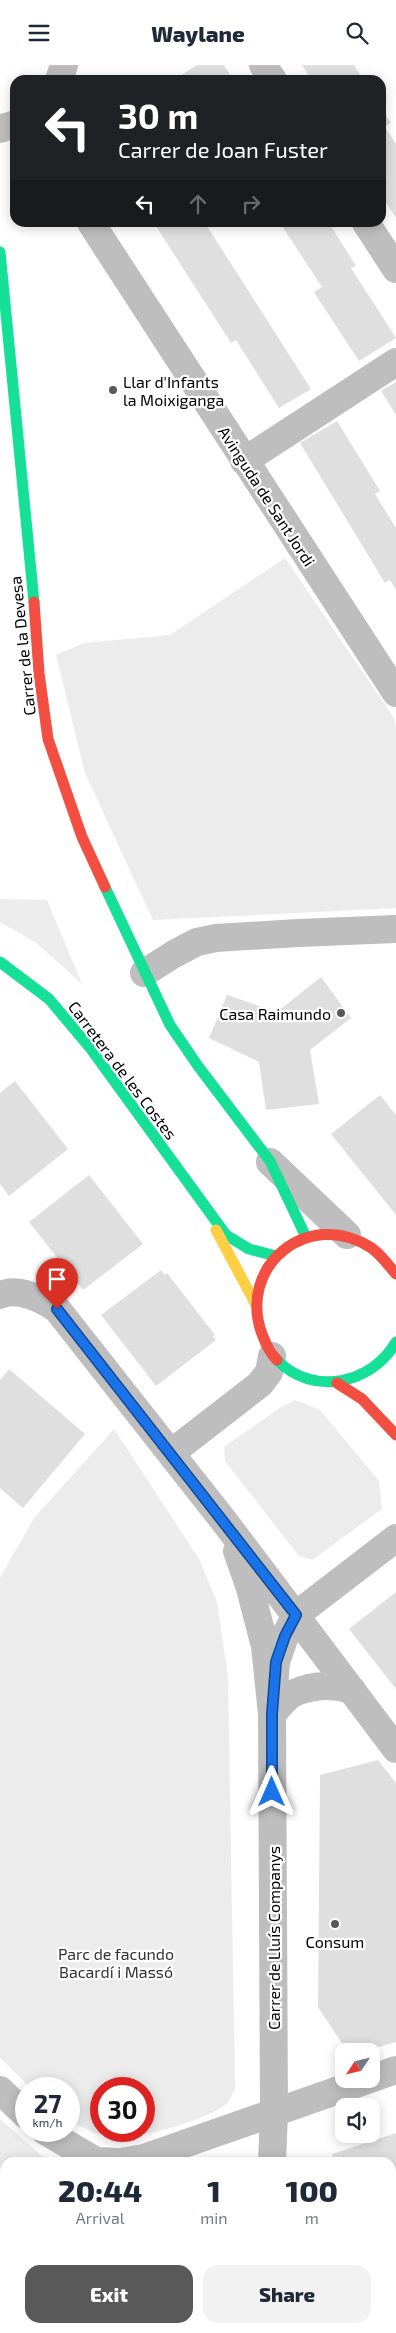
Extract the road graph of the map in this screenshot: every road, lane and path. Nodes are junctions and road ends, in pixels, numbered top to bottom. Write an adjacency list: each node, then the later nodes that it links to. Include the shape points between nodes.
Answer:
1 (94, 227): 6 (street, Avinguda de Sant Jordi)
2 (369, 227): 4 (street)
3 (0, 252): 10 (street, Carrer de la Devesa, via 48,739 82,837)
4 (396, 269)
5 (396, 362): 6 (street)
6 (244, 461): 7 (street, Avinguda de Sant Jordi)
7 (396, 693)
8 (396, 929): 10 (street, via 216,938 197,942)
9 (0, 962): 12 (street, Carretera de les Costes, via 49,999 79,1035)
10 (141, 966): 11 (street, Carrer de la Devesa, via 179,1041)
11 (270, 1161): 13 (street); 14 (street, Carrer de la Devesa)
12 (207, 1211): 15 (street, Carretera de les Costes, via 226,1235 242,1247 258,1254); 18 (street, Carretera de les Costes)
13 (347, 1235): 14 (street, via 326,1233); 16 (street, via 368,1243 385,1257)
14 (306, 1237): 15 (street, via 290,1244)
15 (276, 1256): 18 (street, via 265,1270)
16 (396, 1274)
17 (3, 1294): 24 (street, via 29,1295 57,1309)
18 (255, 1303): 20 (street, via 256,1322)
19 (396, 1342): 21 (street, via 377,1371)
20 (272, 1356): 21 (street, via 302,1377); 24 (street, via 269,1372 260,1385)
21 (337, 1383): 23 (street, via 355,1391)
22 (382, 1405): 23 (street)
23 (396, 1434)
24 (170, 1453): 25 (street)
25 (227, 1525): 27 (street); 29 (street, Carrer de Lluís Companys, via 265,1646)
26 (396, 1538): 27 (street)
27 (296, 1615): 28 (street); 29 (street, Carrer de Lluís Companys, via 276,1662)
28 (352, 1689): 29 (street, via 338,1685 313,1687 291,1695); 30 (street)
29 (272, 1714): 34 (street, Carrer de Lluís Companys)
30 (396, 1749)
31 (396, 2070): 34 (street)
32 (0, 2090): 33 (street)
33 (15, 2104)
34 (274, 2113): 37 (street); 38 (street, Carrer de Lluís Companys)
35 (64, 2142): 36 (street)
36 (89, 2157)
37 (147, 2157)
38 (272, 2157)

